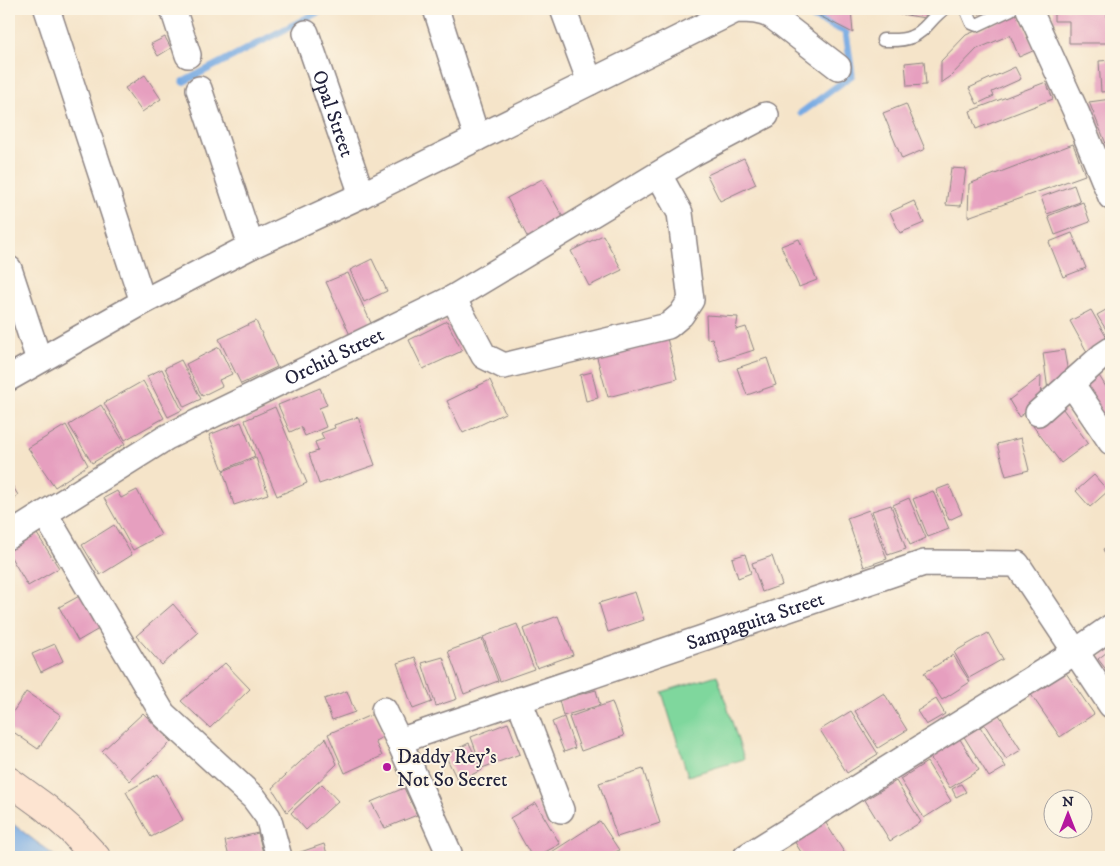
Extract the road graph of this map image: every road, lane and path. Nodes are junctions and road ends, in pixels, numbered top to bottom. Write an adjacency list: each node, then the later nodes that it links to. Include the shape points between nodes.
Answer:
1 (47, 9): 23 (street)
2 (173, 9): 11 (street)
3 (436, 9): 16 (street)
4 (563, 9): 13 (street)
5 (944, 9): 10 (lane, via 919,33 909,38)
6 (966, 9): 7 (lane, via 972,23 978,25)
7 (1011, 9)
8 (1030, 9): 19 (street)
9 (306, 33): 18 (street, Opal Street)
10 (883, 40)
11 (188, 55)
12 (838, 67): 13 (street, via 772,16 753,9 736,10)
13 (590, 82): 16 (street)
14 (199, 89): 20 (street)
15 (766, 115): 17 (street, Orchid Street)
16 (477, 138): 18 (street)
17 (659, 174): 22 (street, Orchid Street); 22 (street, via 680,213 691,300 668,326 504,366 484,356)
18 (362, 195): 20 (street)
19 (1111, 197)
20 (251, 246): 23 (street)
21 (9, 269): 25 (street)
22 (453, 298): 30 (street, Orchid Street, via 167,437)
23 (143, 302): 25 (street)
24 (1111, 350): 27 (street)
25 (39, 360): 26 (street)
26 (9, 378)
27 (1071, 383): 28 (street); 29 (street)
28 (1038, 413)
29 (1111, 442)
30 (45, 514): 31 (street, Orchid Street); 41 (street, via 163,714 254,798 268,816)
31 (9, 536)
32 (1111, 627): 33 (street)
33 (1075, 652): 34 (street, Sampaguita Street, via 1017,564 924,562); 35 (street); 43 (street)
34 (518, 700): 37 (street, Sampaguita Street); 39 (street)
35 (1111, 705)
36 (384, 710): 37 (street)
37 (399, 741): 42 (street, via 450,852)
38 (9, 781): 40 (main road, via 46,808)
39 (561, 810)
40 (96, 857)
41 (279, 857)
42 (448, 857)
43 (746, 857)

